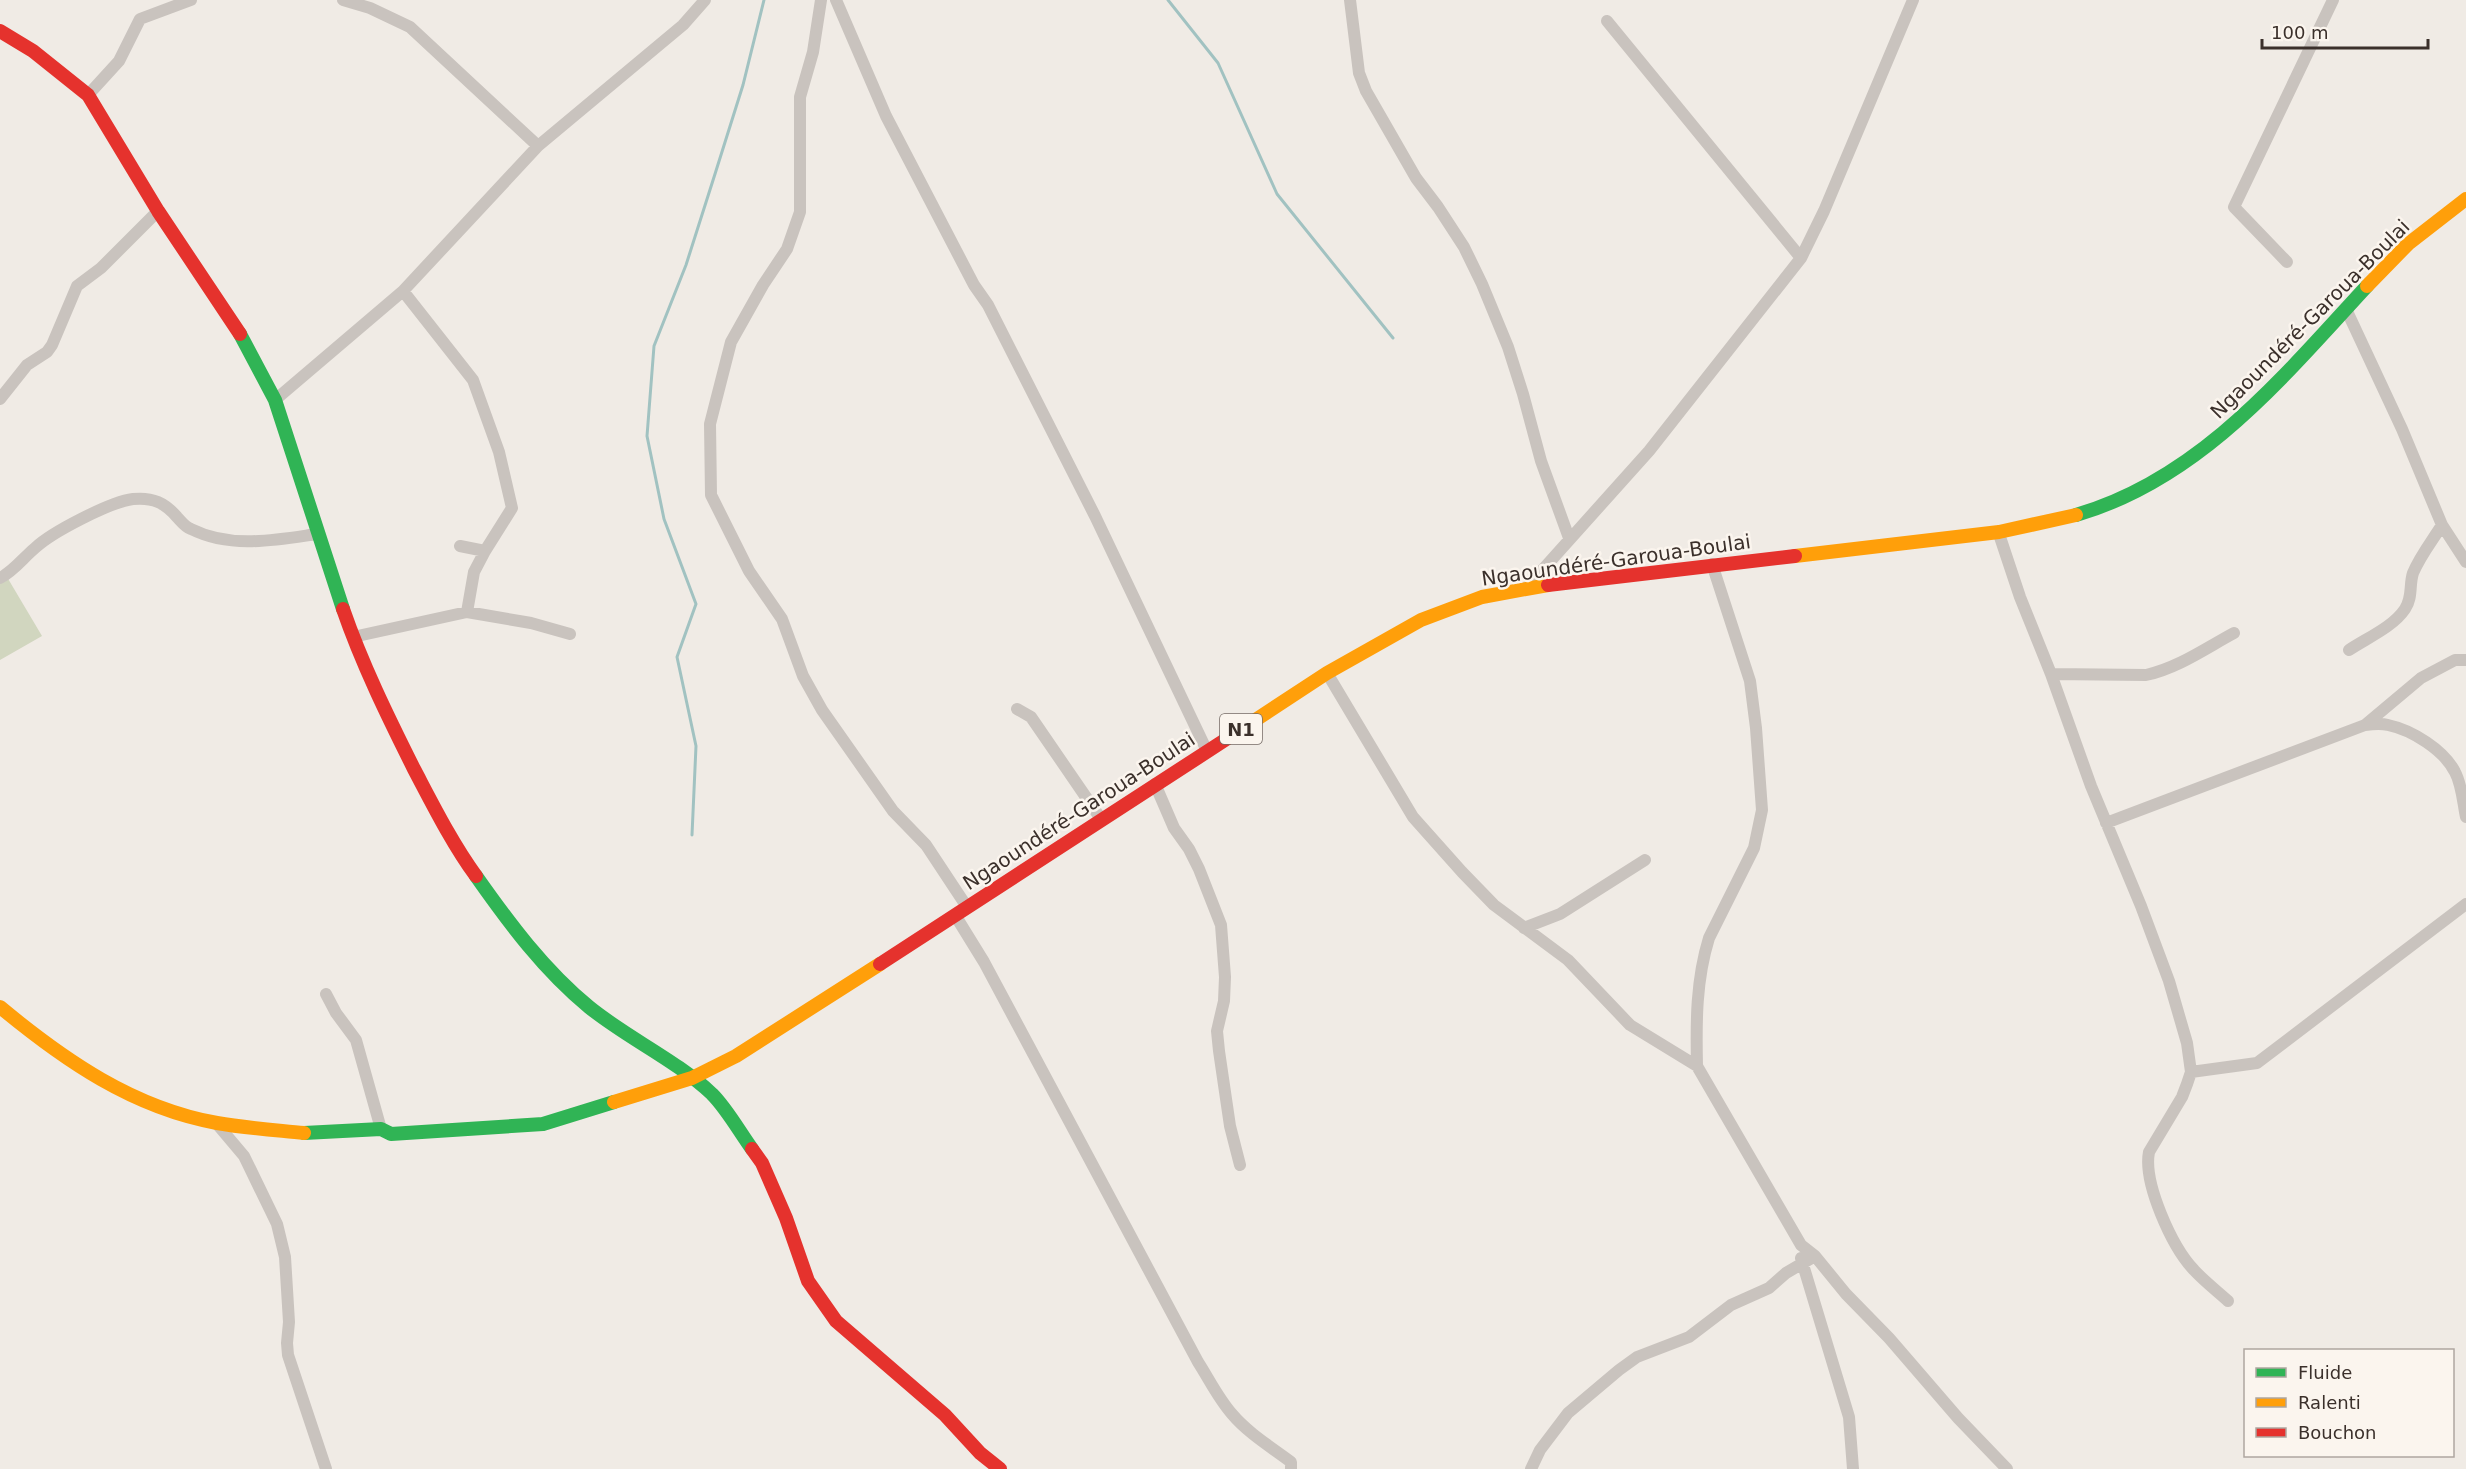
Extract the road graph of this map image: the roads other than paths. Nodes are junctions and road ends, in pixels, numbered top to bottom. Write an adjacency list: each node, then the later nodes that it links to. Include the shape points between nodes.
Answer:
1 (191, 0): 11 (street, via 140,19 119,61)
2 (343, 0): 12 (street, via 410,27)
3 (705, 0): 12 (street, via 683,25)
4 (821, 0): 48 (street, via 813,52 800,97 800,212 787,249 731,342 710,424 711,495 749,571 782,619 803,676 822,710 893,811 938,862)
5 (836, 0): 41 (street, via 886,116 1095,516)
6 (1350, 0): 24 (street, via 1359,73 1366,91 1416,178 1464,247 1482,284 1508,347 1541,461)
7 (1913, 0): 15 (street)
8 (2333, 0): 16 (street, via 2234,207)
9 (1607, 21): 15 (street)
10 (0, 32): 11 (main road, via 33,51)
11 (88, 95): 14 (main road)
12 (538, 146): 17 (street)
13 (2466, 199): 18 (main road, Ngaoundéré-Garoua-Boulai / N1, via 2403,249)
14 (158, 210): 19 (street, via 101,268 77,286 52,345 27,365); 20 (main road, via 243,338)
15 (1801, 258): 24 (street, via 1649,451)
16 (2287, 262)
17 (403, 291): 20 (street); 26 (street, via 473,380 499,452 512,508)
18 (2346, 309): 21 (street); 23 (main road, Ngaoundéré-Garoua-Boulai / N1, via 2277,384 2186,463 2097,507)
19 (0, 399)
20 (275, 400): 22 (main road)
21 (2442, 525): 27 (street); 35 (street, via 2412,575 2404,610)
22 (318, 534): 29 (street, via 261,542 227,540 188,528 164,503 133,499 110,506 46,539); 34 (main road)
23 (1999, 534): 28 (main road, Ngaoundéré-Garoua-Boulai / N1); 38 (street)
24 (1569, 538): 30 (street)
25 (460, 546): 26 (street)
26 (485, 551): 31 (street, via 474,572)
27 (2466, 562)
28 (1712, 564): 30 (main road, Ngaoundéré-Garoua-Boulai / N1); 52 (street, via 1750,681 1762,810 1754,848 1705,950 1697,997)
29 (0, 578)
30 (1525, 589): 37 (main road, Ngaoundéré-Garoua-Boulai / N1, via 1481,597 1444,611 1403,629)
31 (466, 612): 33 (street); 34 (street)
32 (2234, 633): 38 (street, via 2155,673)
33 (570, 634)
34 (353, 637): 54 (main road, via 434,807 511,926 588,1007)
35 (2349, 650)
36 (2466, 660): 40 (street, via 2455,660 2421,678)
37 (1327, 673): 41 (main road, Ngaoundéré-Garoua-Boulai / N1); 49 (street, via 1413,817 1494,905)
38 (2051, 674): 45 (street)
39 (1017, 709): 44 (street, via 1031,717)
40 (2365, 725): 43 (street, via 2400,728 2448,761 2456,773); 45 (street)
41 (1207, 751): 42 (main road, Ngaoundéré-Garoua-Boulai / N1)
42 (1155, 784): 44 (main road, Ngaoundéré-Garoua-Boulai / N1); 57 (street, via 1174,828 1199,869 1221,926 1225,977 1217,1031 1230,1126)
43 (2466, 817)
44 (1101, 819): 48 (main road, Ngaoundéré-Garoua-Boulai / N1)
45 (2106, 823): 53 (street, via 2169,981)
46 (1644, 860): 49 (street, via 1560,914)
47 (2466, 904): 53 (street, via 2257,1063)
48 (961, 911): 54 (main road, Ngaoundéré-Garoua-Boulai / N1, via 773,1034); 64 (street, via 984,962 1215,1390 1233,1416 1291,1462)
49 (1524, 928): 52 (street, via 1568,960 1630,1025)
50 (326, 994): 56 (street, via 357,1040)
51 (0, 1007): 55 (main road, Ngaoundéré-Garoua-Boulai / N1, via 49,1047 134,1098)
52 (1697, 1066): 58 (street)
53 (2191, 1072): 61 (street, via 2182,1097 2149,1152 2149,1177 2182,1253 2193,1269)
54 (692, 1078): 56 (main road, Ngaoundéré-Garoua-Boulai / N1, via 543,1124 391,1134); 63 (main road, via 713,1095 762,1163 808,1281 831,1314)
55 (216, 1123): 56 (main road, Ngaoundéré-Garoua-Boulai / N1, via 304,1132); 62 (street, via 244,1156 278,1224 285,1257 288,1355)
56 (381, 1129)
57 (1240, 1165)
58 (1801, 1245): 59 (street); 60 (street)
59 (1815, 1256): 60 (street); 67 (street)
60 (1801, 1263): 65 (street, via 1769,1287 1731,1305 1689,1337 1637,1357 1619,1370 1568,1413); 66 (street, via 1849,1417)
61 (2228, 1301)
62 (326, 1469)
63 (1000, 1469)
64 (1291, 1469)
65 (1531, 1469)
66 (1852, 1469)
67 (2007, 1469)

